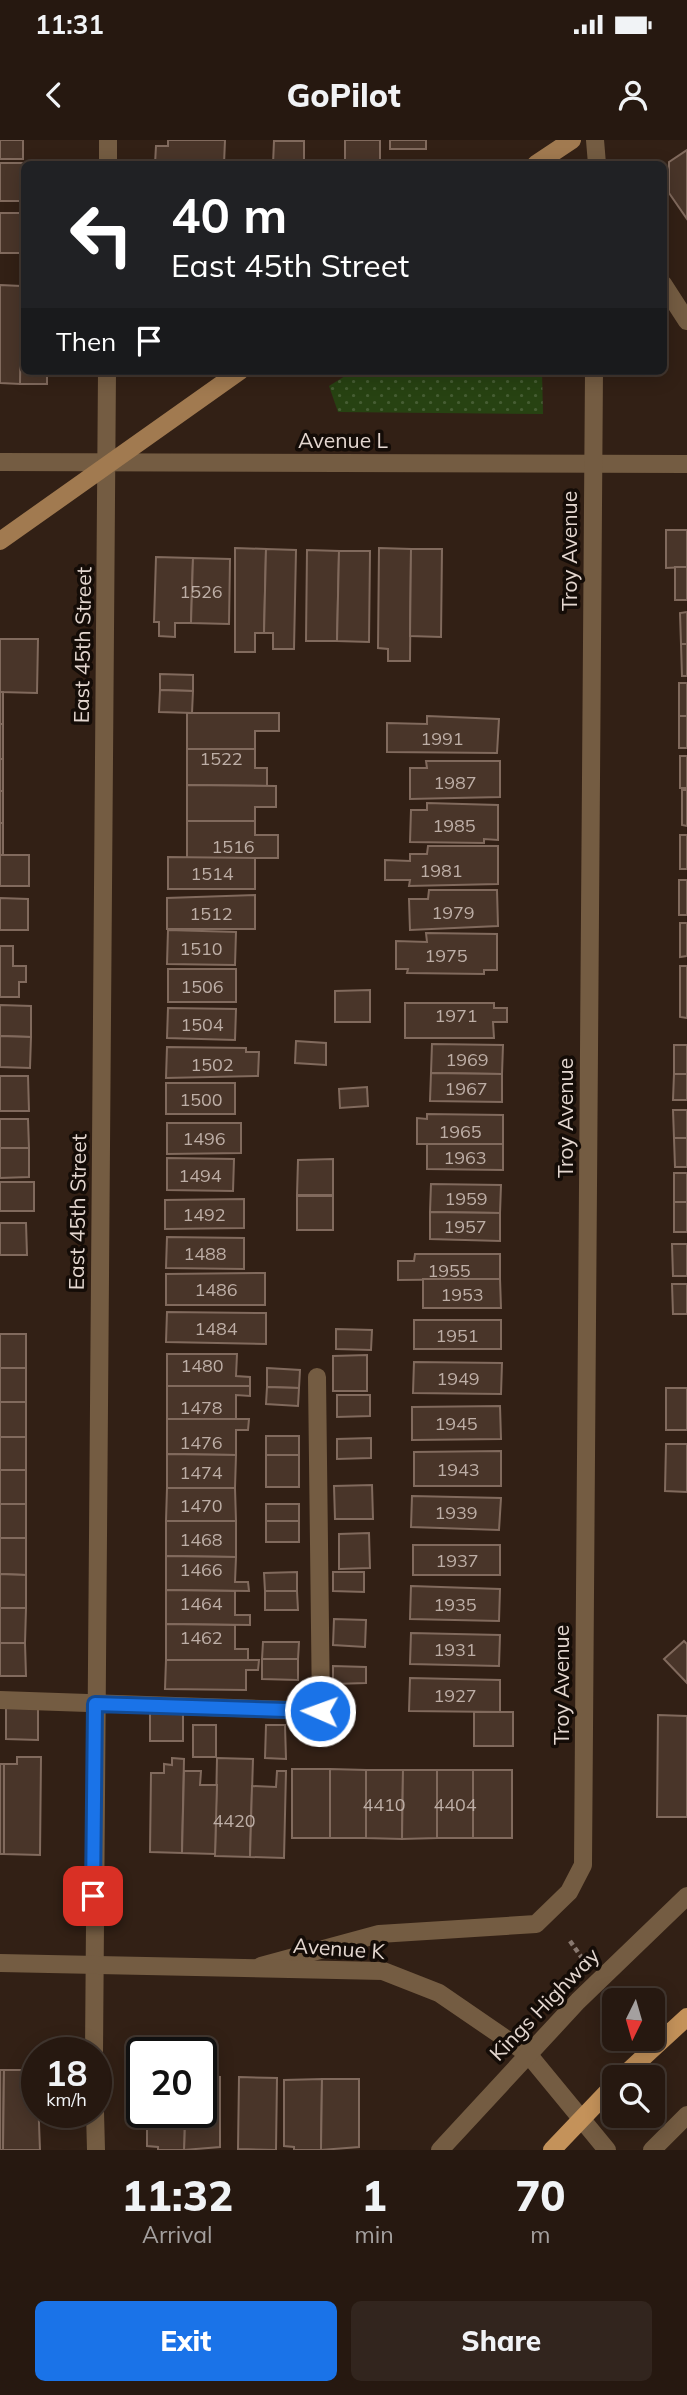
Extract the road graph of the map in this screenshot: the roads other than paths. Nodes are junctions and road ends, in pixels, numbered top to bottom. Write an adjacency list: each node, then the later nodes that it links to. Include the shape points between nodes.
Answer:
1 (108, 140): 4 (street)
2 (572, 140): 5 (main road)
3 (595, 140): 6 (street)
4 (108, 161)
5 (540, 161)
6 (597, 161)
7 (667, 290): 8 (street)
8 (687, 321)
9 (107, 375): 14 (street, East 45th Street)
10 (234, 375): 14 (main road)
11 (594, 375): 13 (street, Troy Avenue)
12 (0, 462): 14 (street, Avenue L)
13 (592, 462): 14 (street, Avenue L); 15 (street, Avenue L); 23 (street, Troy Avenue, via 583,1865 569,1892 536,1924 379,1934)
14 (107, 464): 16 (main road); 19 (street, East 45th Street)
15 (687, 464)
16 (0, 541)
17 (317, 1377): 19 (street, via 320,1711)
18 (0, 1700): 19 (street)
19 (95, 1704): 22 (street, East 45th Street)
20 (687, 1896): 26 (street, Kings Highway)
21 (0, 1963): 22 (street, Avenue K)
22 (92, 1963): 23 (street, Avenue K); 25 (street, East 45th Street)
23 (261, 1966): 26 (street, Avenue K, via 383,1971 439,1993)
24 (687, 2017): 27 (main road)
25 (94, 2037)
26 (528, 2054): 30 (street, Avenue K); 33 (street, Kings Highway)
27 (635, 2065)
28 (602, 2096): 30 (main road)
29 (687, 2115): 36 (street)
30 (580, 2117): 34 (main road); 35 (street, Avenue K)
31 (95, 2128): 32 (street)
32 (96, 2150)
33 (440, 2150)
34 (552, 2150)
35 (607, 2150)
36 (652, 2150)

